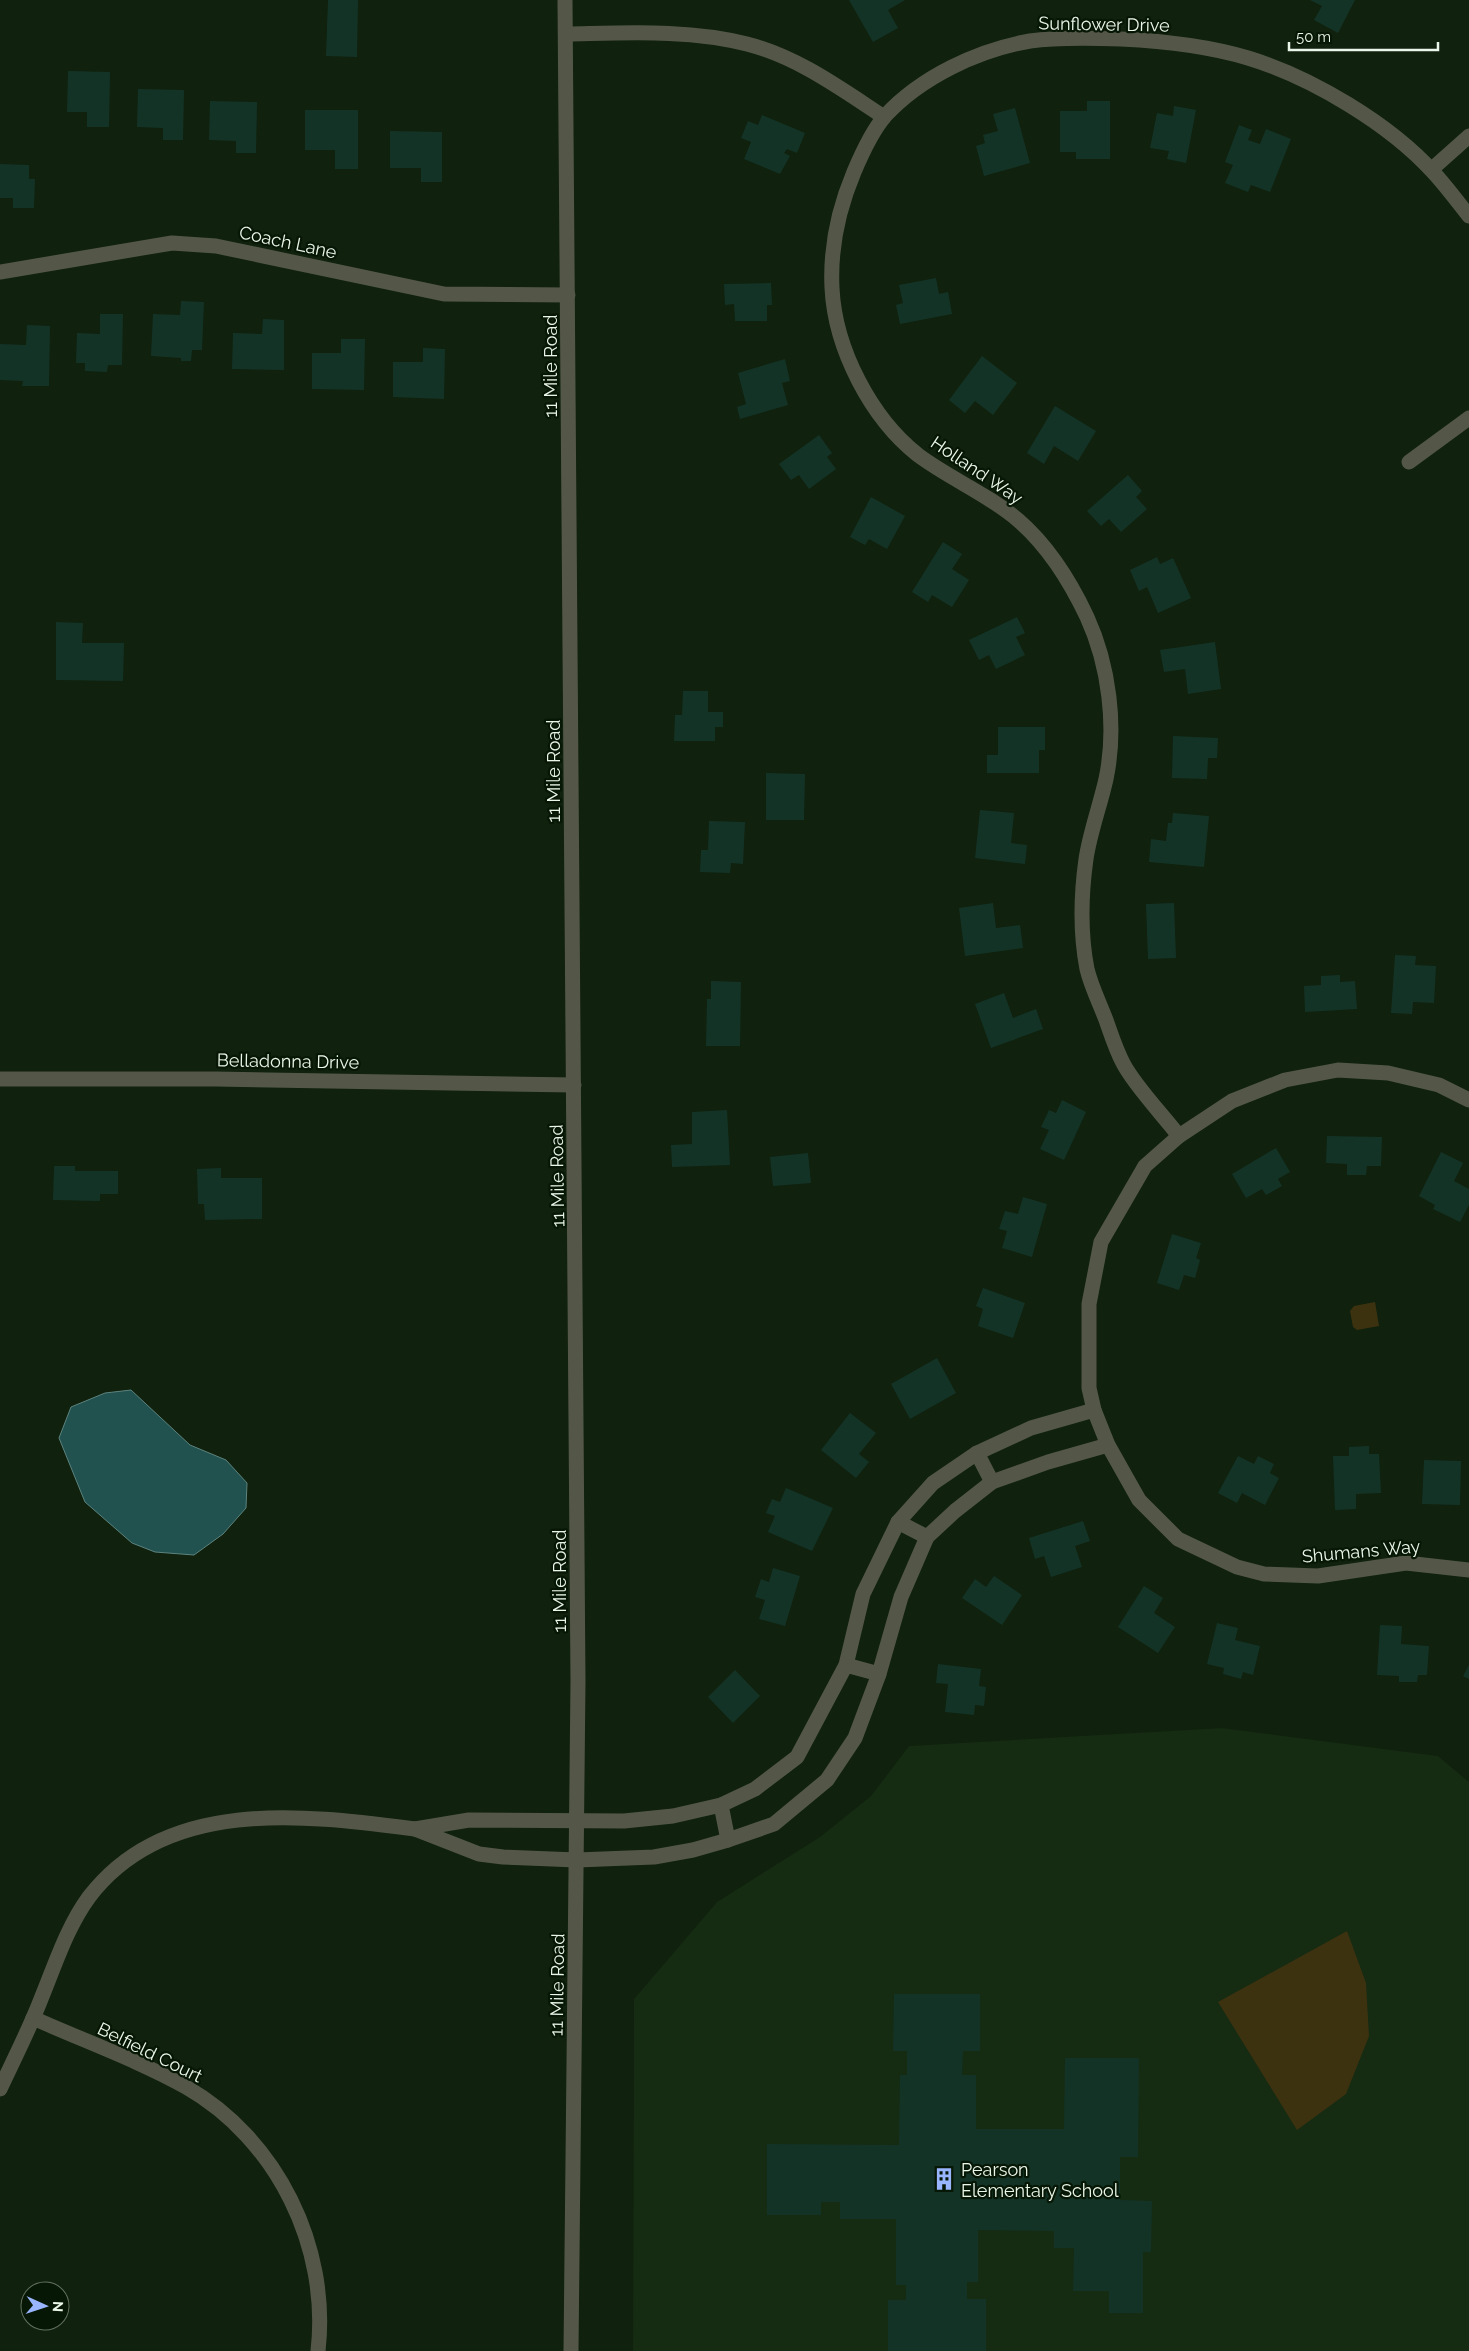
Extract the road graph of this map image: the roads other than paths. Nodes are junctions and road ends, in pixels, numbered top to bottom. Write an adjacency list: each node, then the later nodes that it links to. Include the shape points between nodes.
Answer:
1 (566, 0): 2 (street, 11 Mile Road)
2 (566, 34): 3 (street, via 683,35 748,44 820,75); 8 (street, 11 Mile Road)
3 (884, 117): 5 (street, Sunflower Drive, via 921,86 961,63 996,49 1032,41 1068,39 1161,41 1249,58 1316,86 1354,107); 14 (street, Holland Way, via 861,156 846,191 832,243 832,292 840,331 871,404 892,432 920,456 992,500 1021,522 1068,582 1088,619 1100,653 1112,727 1106,780 1086,856 1082,896 1082,935 1088,972 1123,1065)
4 (1469, 136): 5 (street)
5 (1432, 170): 6 (street, Sunflower Drive)
6 (1469, 216)
7 (0, 272): 8 (street, Coach Lane, via 172,243 216,246 444,294)
8 (568, 295): 12 (street, 11 Mile Road)
9 (1469, 418): 10 (street)
10 (1409, 462)
11 (0, 1079): 12 (street, Belladonna Drive)
12 (574, 1085): 25 (street, 11 Mile Road)
13 (1469, 1100): 14 (street, Shumans Way, via 1438,1085 1388,1073 1338,1070 1284,1080 1241,1098)
14 (1179, 1136): 15 (street, Shumans Way, via 1145,1166 1101,1242 1089,1304 1089,1388)
15 (1094, 1410): 16 (street, Shumans Way); 17 (street, via 1031,1428)
16 (1108, 1445): 18 (street); 21 (street, Shumans Way, via 1139,1500 1158,1520 1178,1538 1237,1567 1264,1574 1300,1576 1406,1563)
17 (977, 1453): 18 (street); 19 (street, via 933,1483)
18 (992, 1482): 20 (street)
19 (898, 1522): 20 (street); 22 (street, via 863,1594)
20 (927, 1537): 23 (street, via 901,1597)
21 (1469, 1570)
22 (846, 1665): 23 (street); 24 (street, via 797,1757 755,1788)
23 (879, 1674): 27 (street, via 855,1738 827,1780 774,1824)
24 (721, 1805): 25 (street, via 674,1816 624,1821); 27 (street)
25 (578, 1820): 26 (street, via 469,1820); 28 (street, 11 Mile Road)
26 (416, 1829): 28 (street, via 479,1854); 29 (street, via 343,1820 272,1818 212,1822 153,1842 113,1871 89,1898 70,1928)
27 (728, 1840): 28 (street, via 654,1857)
28 (577, 1860): 32 (street, 11 Mile Road)
29 (33, 2018): 30 (street); 31 (street, Belfield Court, via 186,2087 220,2110 250,2138 298,2211 312,2256 319,2296)
30 (0, 2089)
31 (318, 2351)
32 (571, 2351)

